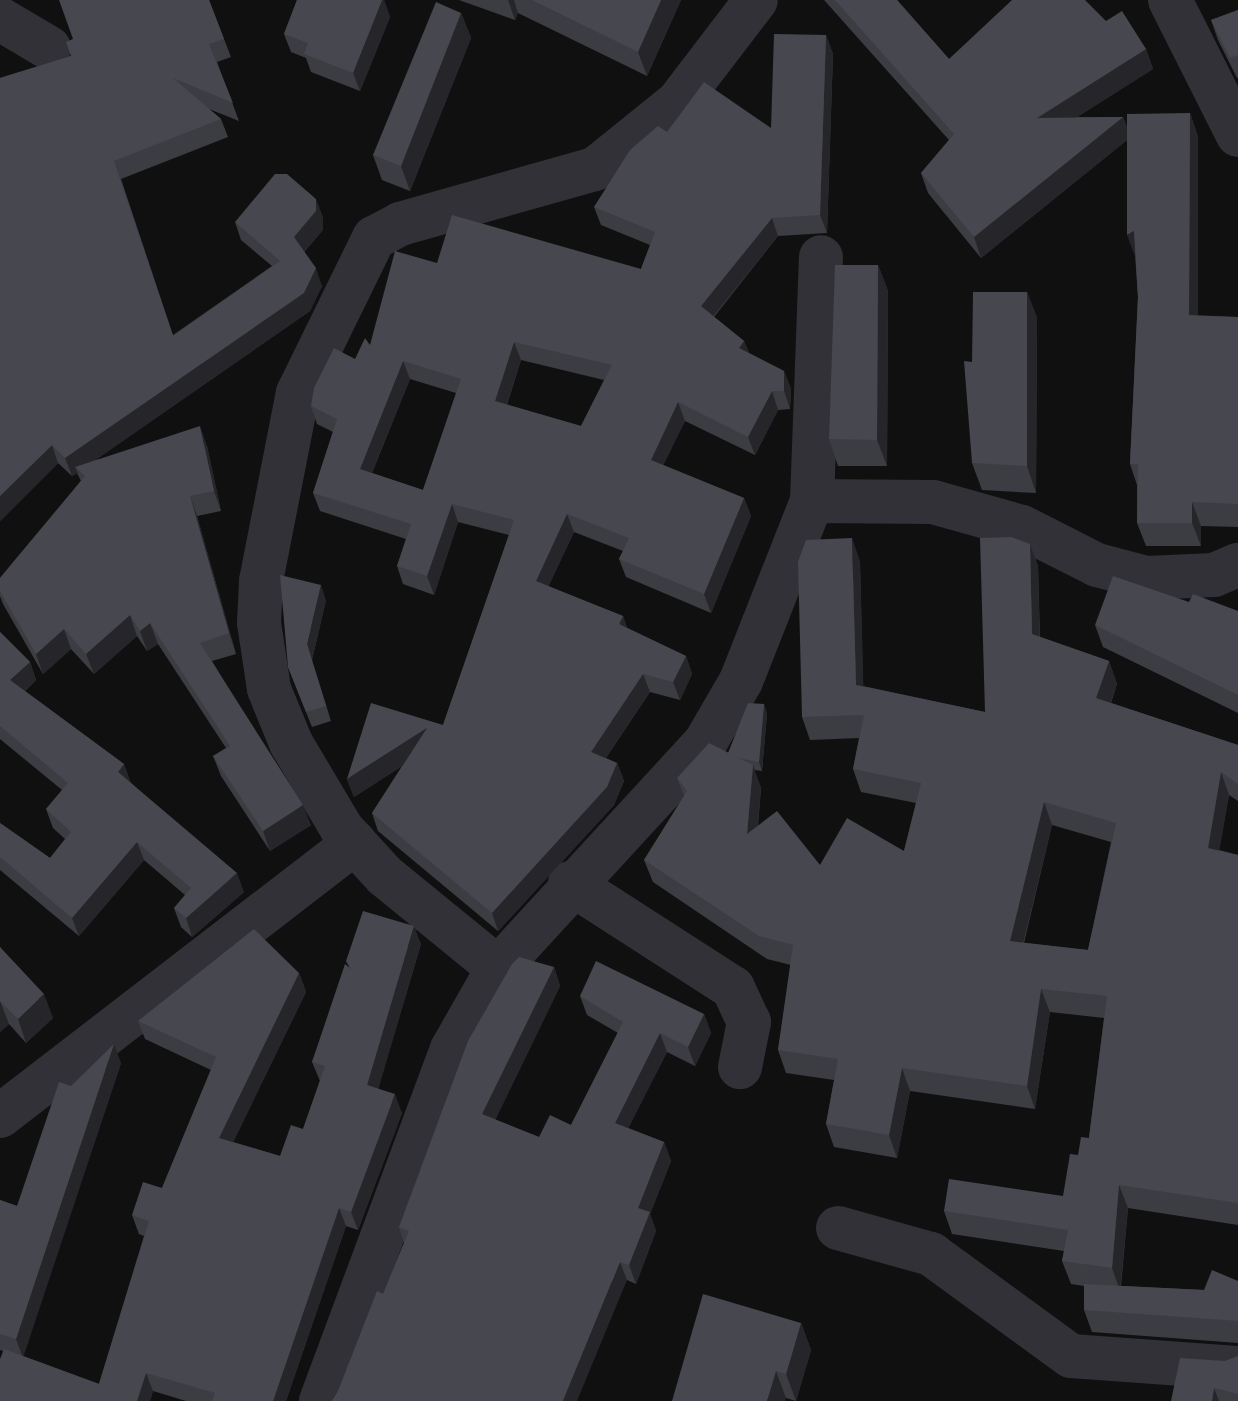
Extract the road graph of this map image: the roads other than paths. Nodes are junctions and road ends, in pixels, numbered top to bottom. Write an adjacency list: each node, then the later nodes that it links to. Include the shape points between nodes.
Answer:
1 (756, 0): 9 (street, via 678,102 595,169 400,224 374,238 355,271 298,393 259,623 269,689 291,743)
2 (1170, 0): 5 (street)
3 (0, 19): 4 (street)
4 (49, 48)
5 (1238, 135)
6 (821, 257): 7 (street)
7 (812, 501): 8 (street, via 933,502 1022,527 1097,565 1146,578 1214,575); 10 (street, via 741,681 705,743)
8 (1238, 565)
9 (355, 843): 11 (street); 13 (street)
10 (570, 883): 11 (street); 12 (street, via 733,988 749,1022)
11 (498, 968): 16 (street, via 452,1049)
12 (740, 1067)
13 (0, 1116)
14 (838, 1228): 15 (street, via 931,1254 1071,1356)
15 (1238, 1368)
16 (321, 1401)

